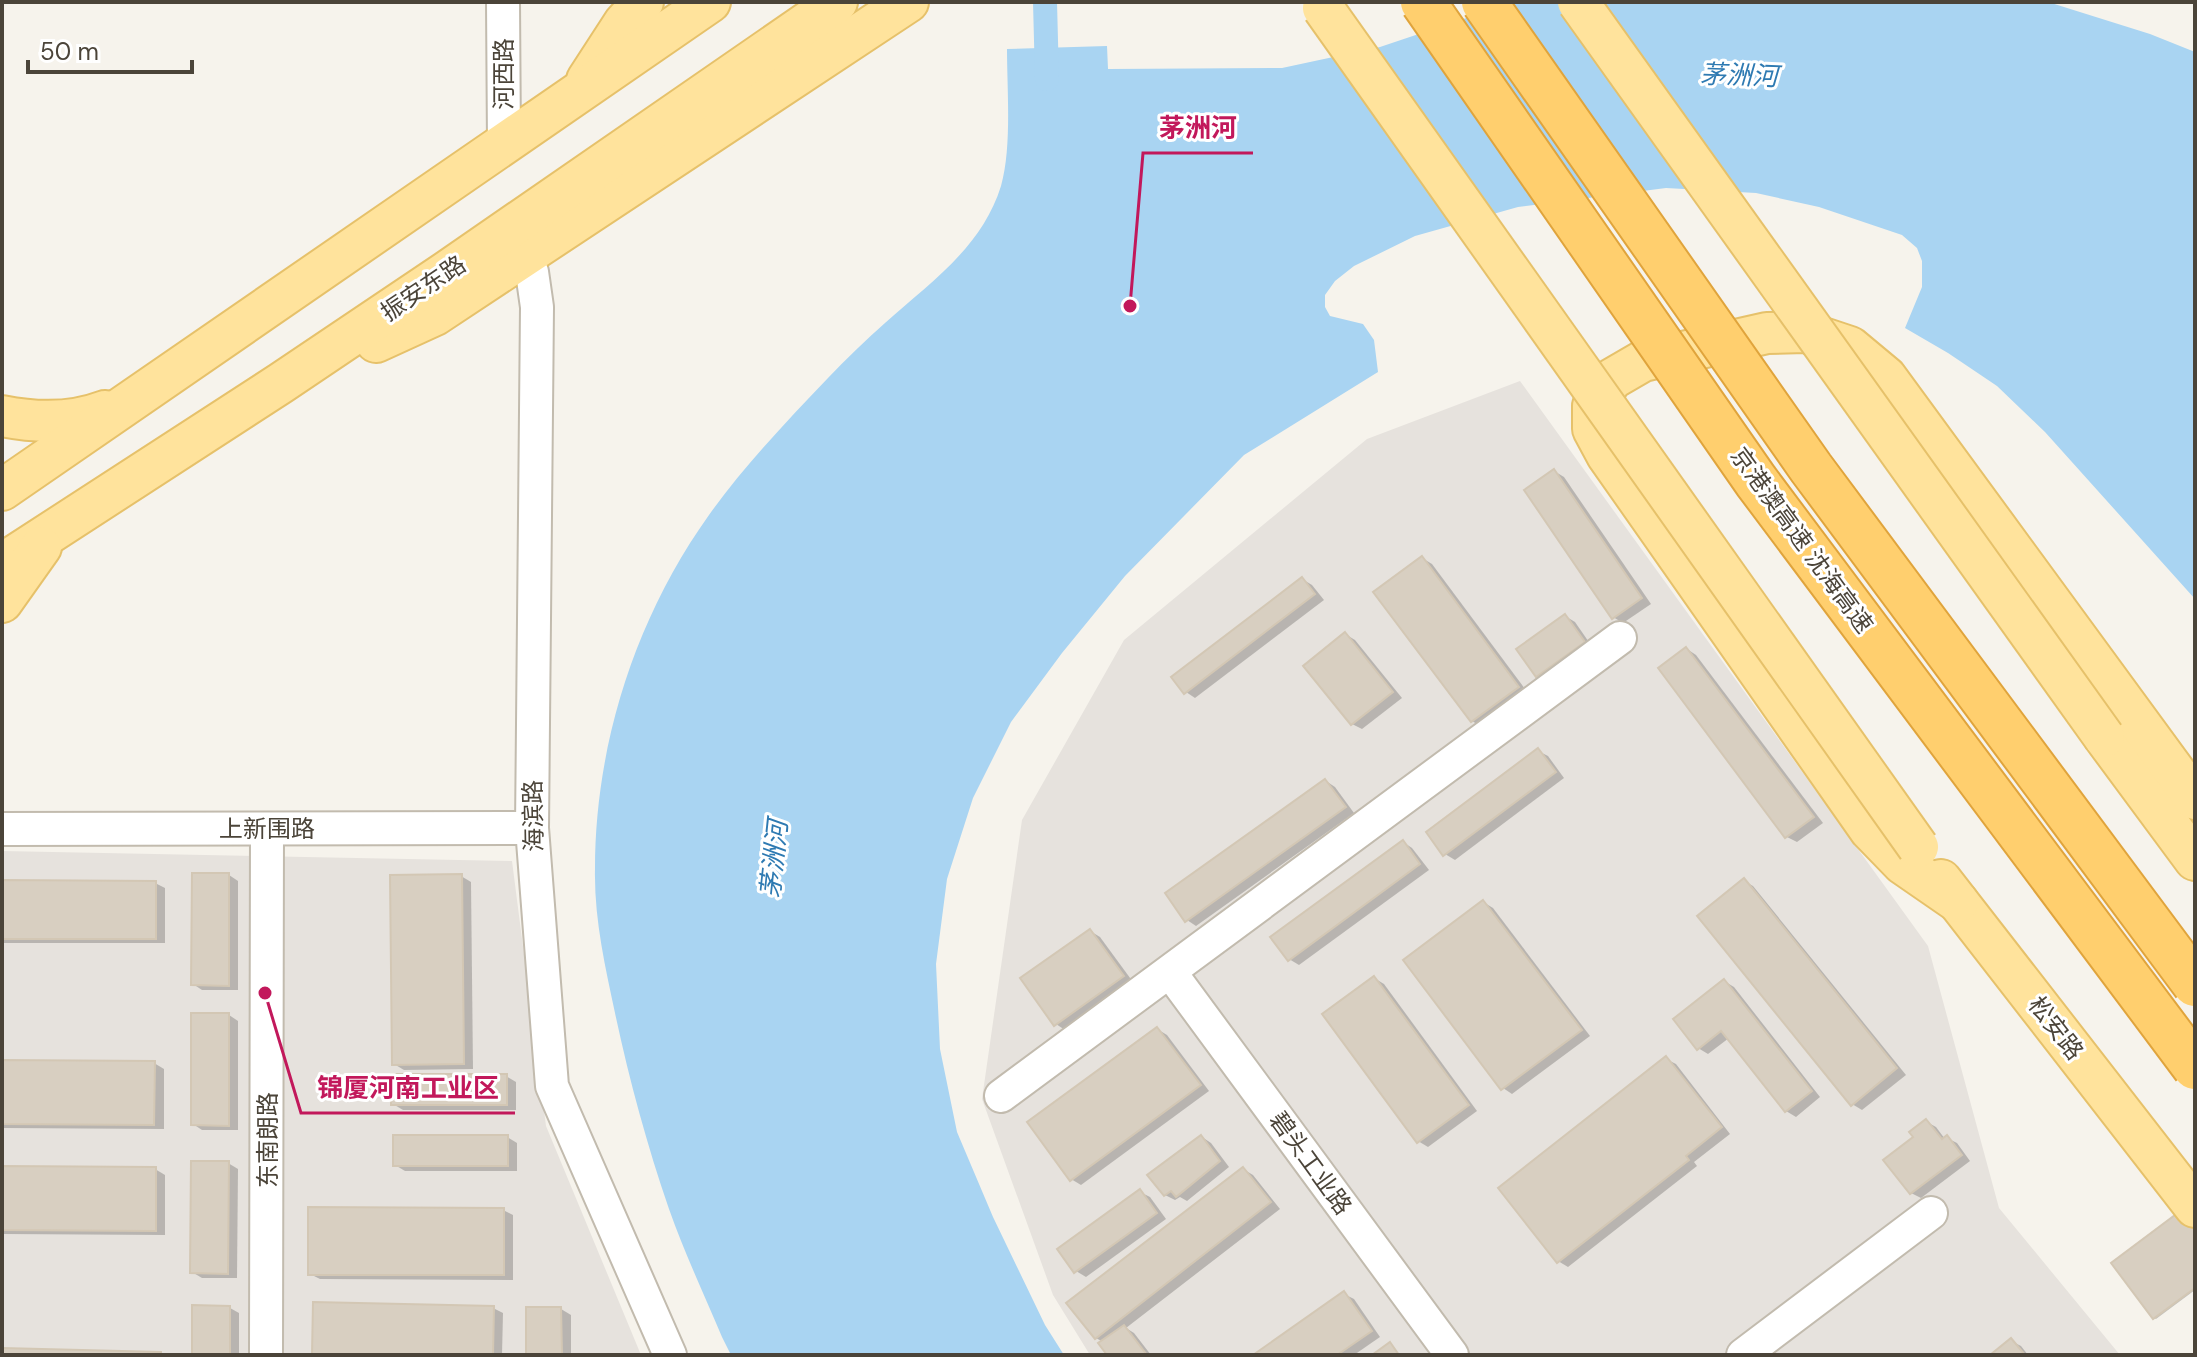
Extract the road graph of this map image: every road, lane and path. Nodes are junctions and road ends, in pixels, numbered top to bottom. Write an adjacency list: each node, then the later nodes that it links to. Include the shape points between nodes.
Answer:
1 (503, 2): 11 (street, 河西路)
2 (643, 2): 10 (main road)
3 (710, 2): 10 (main road)
4 (837, 2): 13 (main road, 振安东路)
5 (908, 2): 12 (main road)
6 (1423, 2): 29 (highway, 京港澳高速 沈海高速, bridge, via 1756,481)
7 (1484, 2): 28 (highway, 京港澳高速 沈海高速, bridge, via 1811,468)
8 (1578, 2): 25 (main road, bridge)
9 (1319, 4): 26 (main road, 松安路, bridge)
10 (579, 93): 11 (main road)
11 (504, 145): 14 (main road)
12 (525, 254): 13 (main road, via 435,315); 22 (street, 海滨路, via 537,307)
13 (281, 383): 17 (main road, 振安东路)
14 (135, 399): 15 (main road, via 62,421); 16 (main road)
15 (2, 416)
16 (2, 490)
17 (51, 532): 18 (main road, 振安东路); 19 (main road)
18 (2, 564)
19 (2, 602)
20 (1620, 638): 27 (street)
21 (2195, 799): 26 (main road, via 1886,377 1850,347 1805,332 1767,333 1643,361 1612,379 1593,406 1593,429 1607,455 1870,830 1903,864)
22 (532, 828): 24 (street, 上新围路); 34 (street, 海滨路, via 552,1086)
23 (2, 829): 24 (street, 上新围路)
24 (267, 829): 33 (street, 东南朗路)
25 (2195, 860)
26 (1958, 902): 31 (main road, 松安路)
27 (1170, 972): 30 (street); 35 (street, 碧头工业路)
28 (2195, 984)
29 (2195, 1067)
30 (1001, 1096)
31 (2195, 1207)
32 (1931, 1213): 36 (street)
33 (266, 1355)
34 (670, 1355)
35 (1452, 1355)
36 (1743, 1355)

